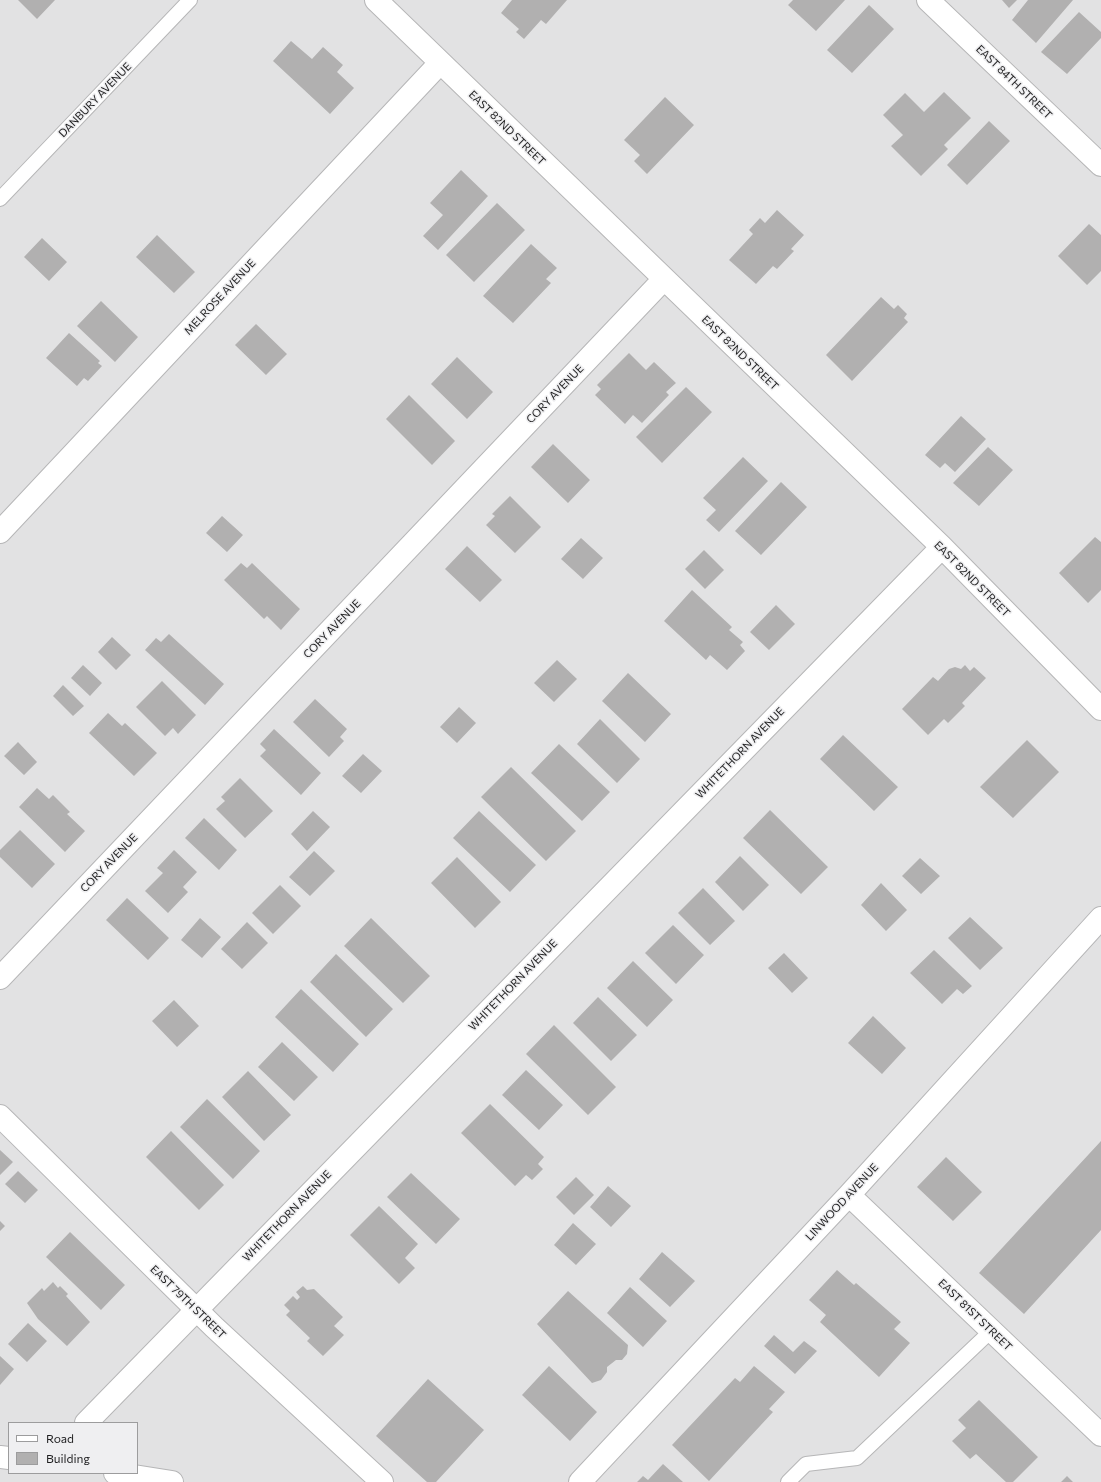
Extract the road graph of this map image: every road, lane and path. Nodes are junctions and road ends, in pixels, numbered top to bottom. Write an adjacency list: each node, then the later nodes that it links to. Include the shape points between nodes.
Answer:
1 (190, 0): 6 (lane, DANBURY AVENUE)
2 (376, 0): 4 (street, EAST 82ND STREET)
3 (928, 0): 5 (street, EAST 84TH STREET)
4 (440, 63): 7 (street, EAST 82ND STREET); 8 (street, MELROSE AVENUE)
5 (1101, 164)
6 (0, 199)
7 (664, 279): 9 (street, EAST 82ND STREET); 12 (street, CORY AVENUE)
8 (0, 532)
9 (942, 547): 10 (street, EAST 82ND STREET); 15 (street, WHITETHORN AVENUE)
10 (1101, 710)
11 (1101, 918): 14 (street, LINWOOD AVENUE)
12 (0, 978)
13 (0, 1116): 15 (street, EAST 79TH STREET)
14 (850, 1195): 16 (street, EAST 81ST STREET); 22 (street, LINWOOD AVENUE)
15 (195, 1310): 17 (street, WHITETHORN AVENUE); 21 (street, EAST 79TH STREET)
16 (991, 1331): 18 (street, EAST 81ST STREET); 23 (lane, via 858,1458 806,1464)
17 (87, 1422)
18 (1101, 1435)
19 (121, 1474): 20 (street)
20 (172, 1482)
21 (382, 1482)
22 (580, 1482)
23 (788, 1482)

